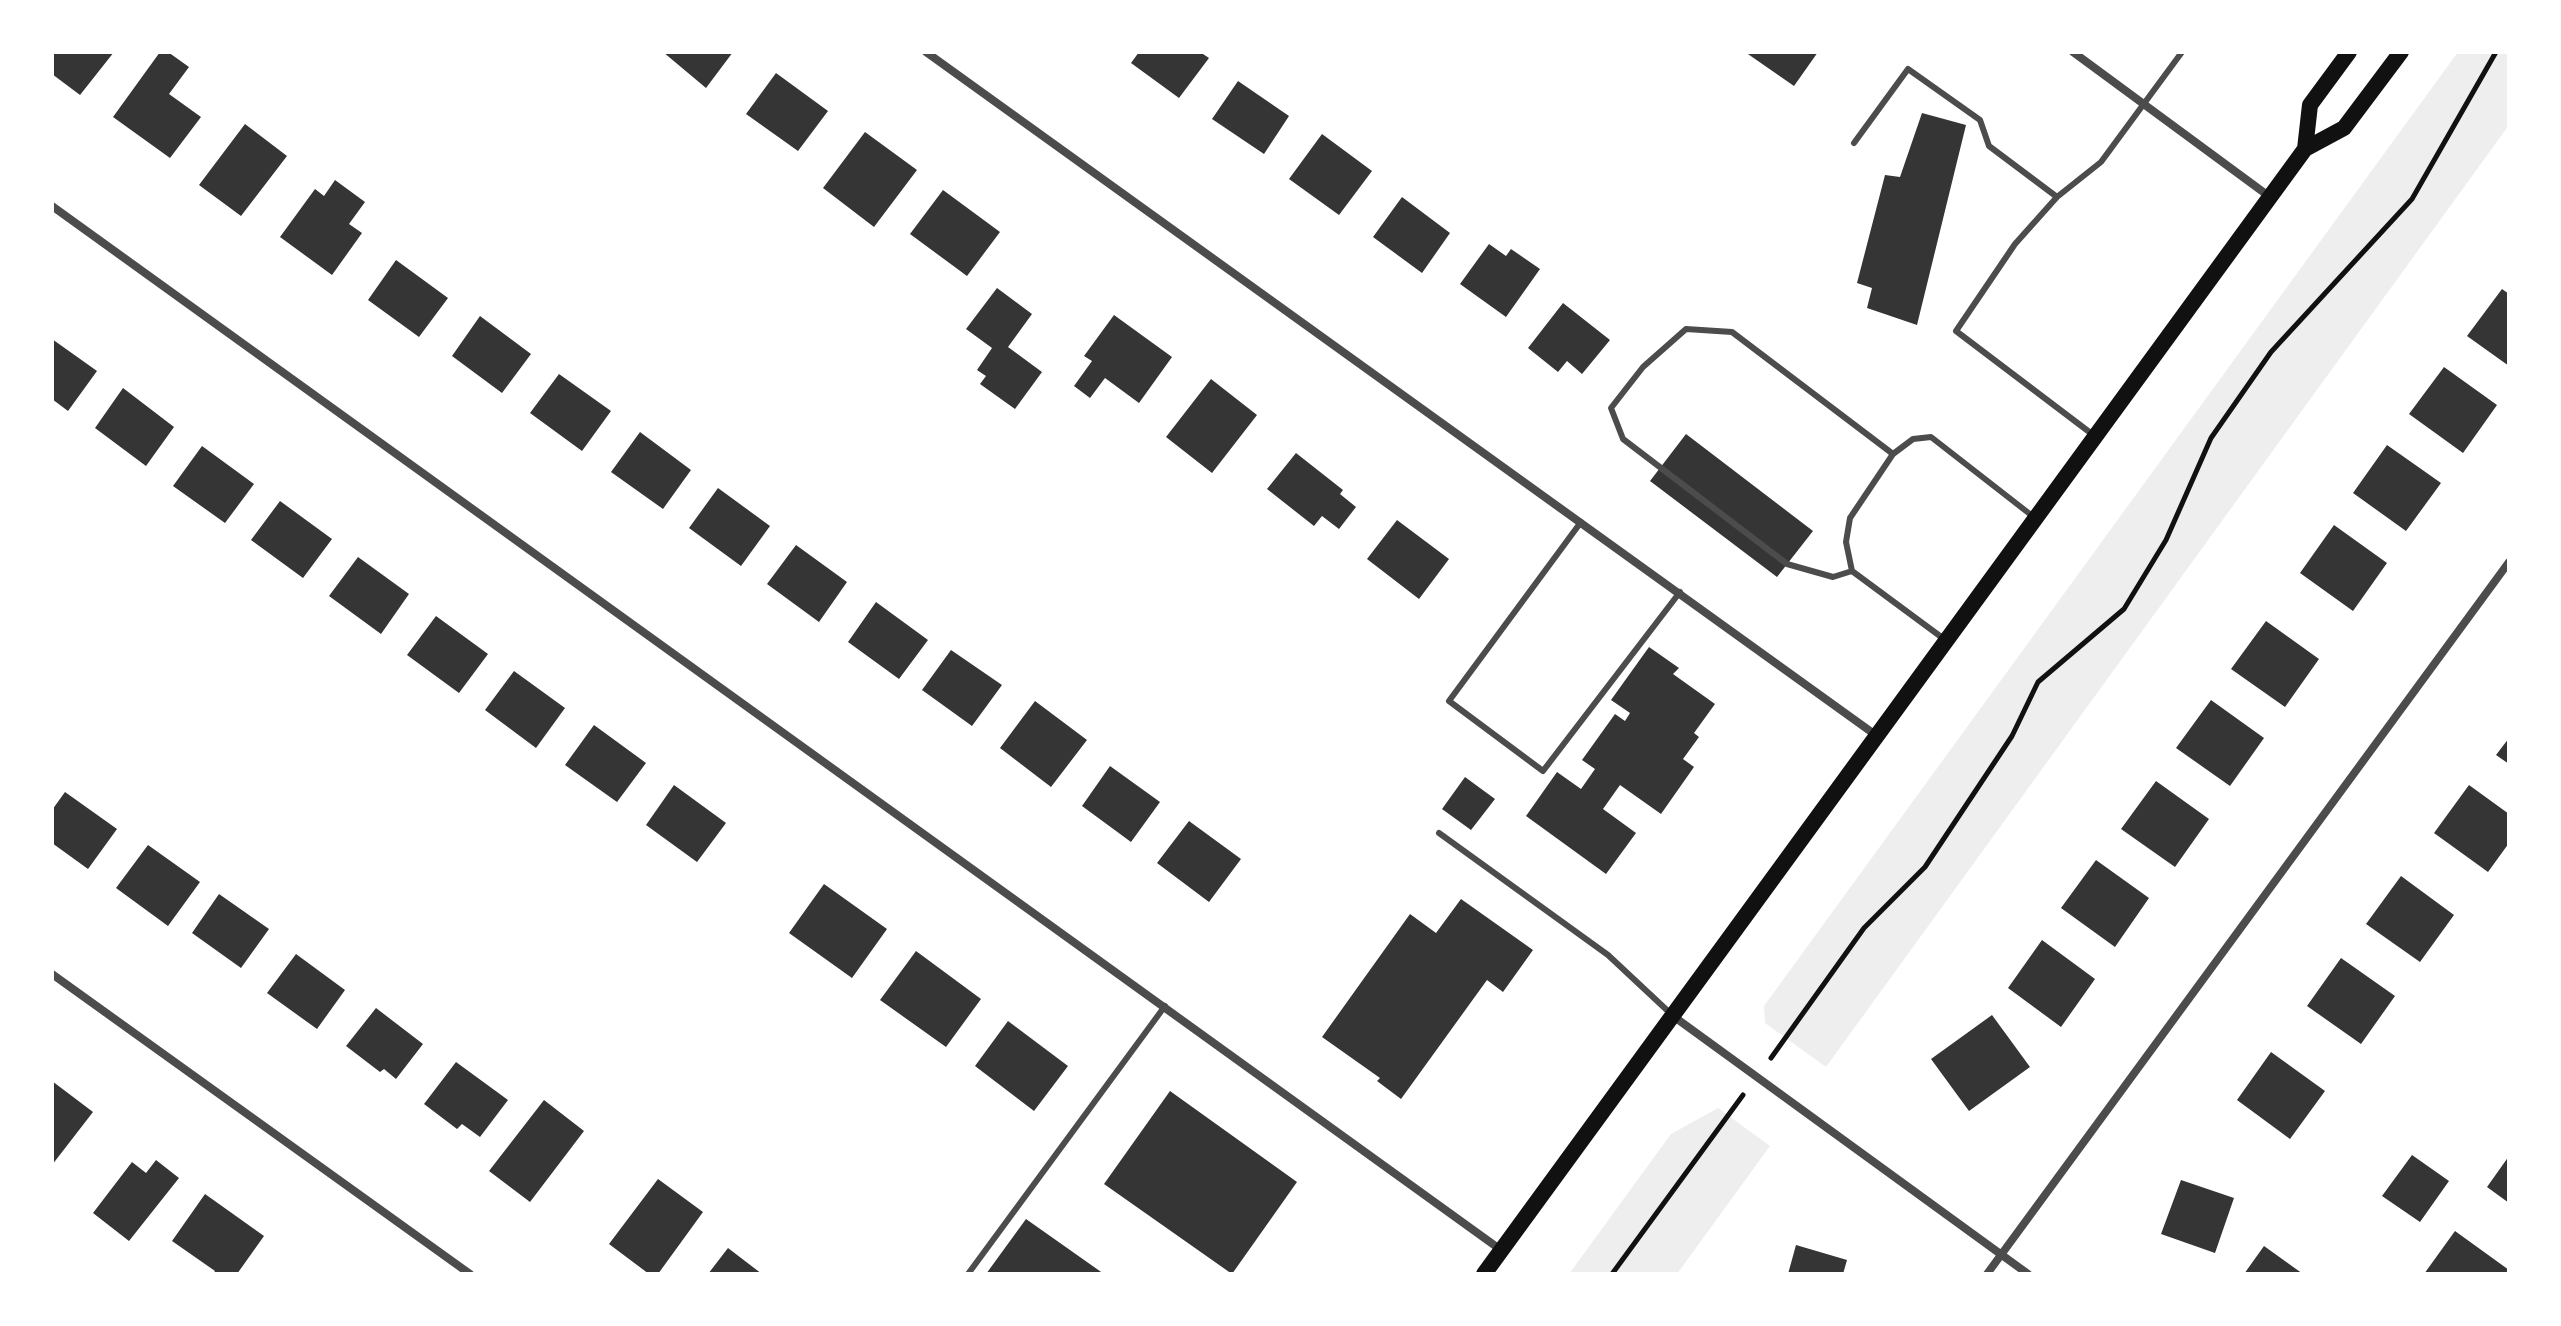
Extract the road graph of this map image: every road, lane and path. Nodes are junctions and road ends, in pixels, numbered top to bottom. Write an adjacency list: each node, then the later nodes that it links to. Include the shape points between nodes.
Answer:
1 (926, 52): 16 (street)
2 (2073, 52): 7 (street)
3 (2182, 52): 7 (lane)
4 (2349, 52): 9 (main road, via 2310,105)
5 (2401, 52): 9 (main road, via 2344,128)
6 (2496, 52): 26 (path, via 2412,199 2271,352 2211,438 2166,540 2124,609 2038,682 2012,736 1925,867 1864,928)
7 (2144, 103): 10 (lane, via 2101,162); 11 (street)
8 (1854, 143): 10 (lane, via 1908,69 1980,120 1989,146)
9 (2305, 149): 11 (main road)
10 (2057, 197): 13 (lane, via 2015,244 1956,331)
11 (2271, 197): 13 (main road)
12 (52, 206): 24 (street)
13 (2095, 437): 15 (main road)
14 (1893, 454): 15 (lane, via 1913,439 1931,437); 18 (lane, via 1850,518 1846,542); 18 (lane, via 1732,332 1686,329 1643,367 1611,408 1623,439 1787,564 1833,577)
15 (2036, 519): 20 (main road)
16 (1581, 522): 19 (street); 19 (lane, via 1449,701 1543,771)
17 (2509, 562): 29 (street)
18 (1852, 571): 20 (lane)
19 (1680, 592): 21 (street)
20 (1947, 641): 21 (main road)
21 (1877, 736): 25 (main road)
22 (1439, 833): 25 (lane, via 1608,955)
23 (52, 974): 30 (street)
24 (1165, 1006): 28 (street); 31 (lane)
25 (1673, 1015): 28 (main road); 29 (street)
26 (1776, 1051)
27 (1739, 1102): 33 (path)
28 (1501, 1250): 32 (main road)
29 (2001, 1255): 34 (street); 35 (street)
30 (470, 1274)
31 (968, 1274)
32 (1484, 1274)
33 (1612, 1274)
34 (1987, 1274)
35 (2028, 1274)

